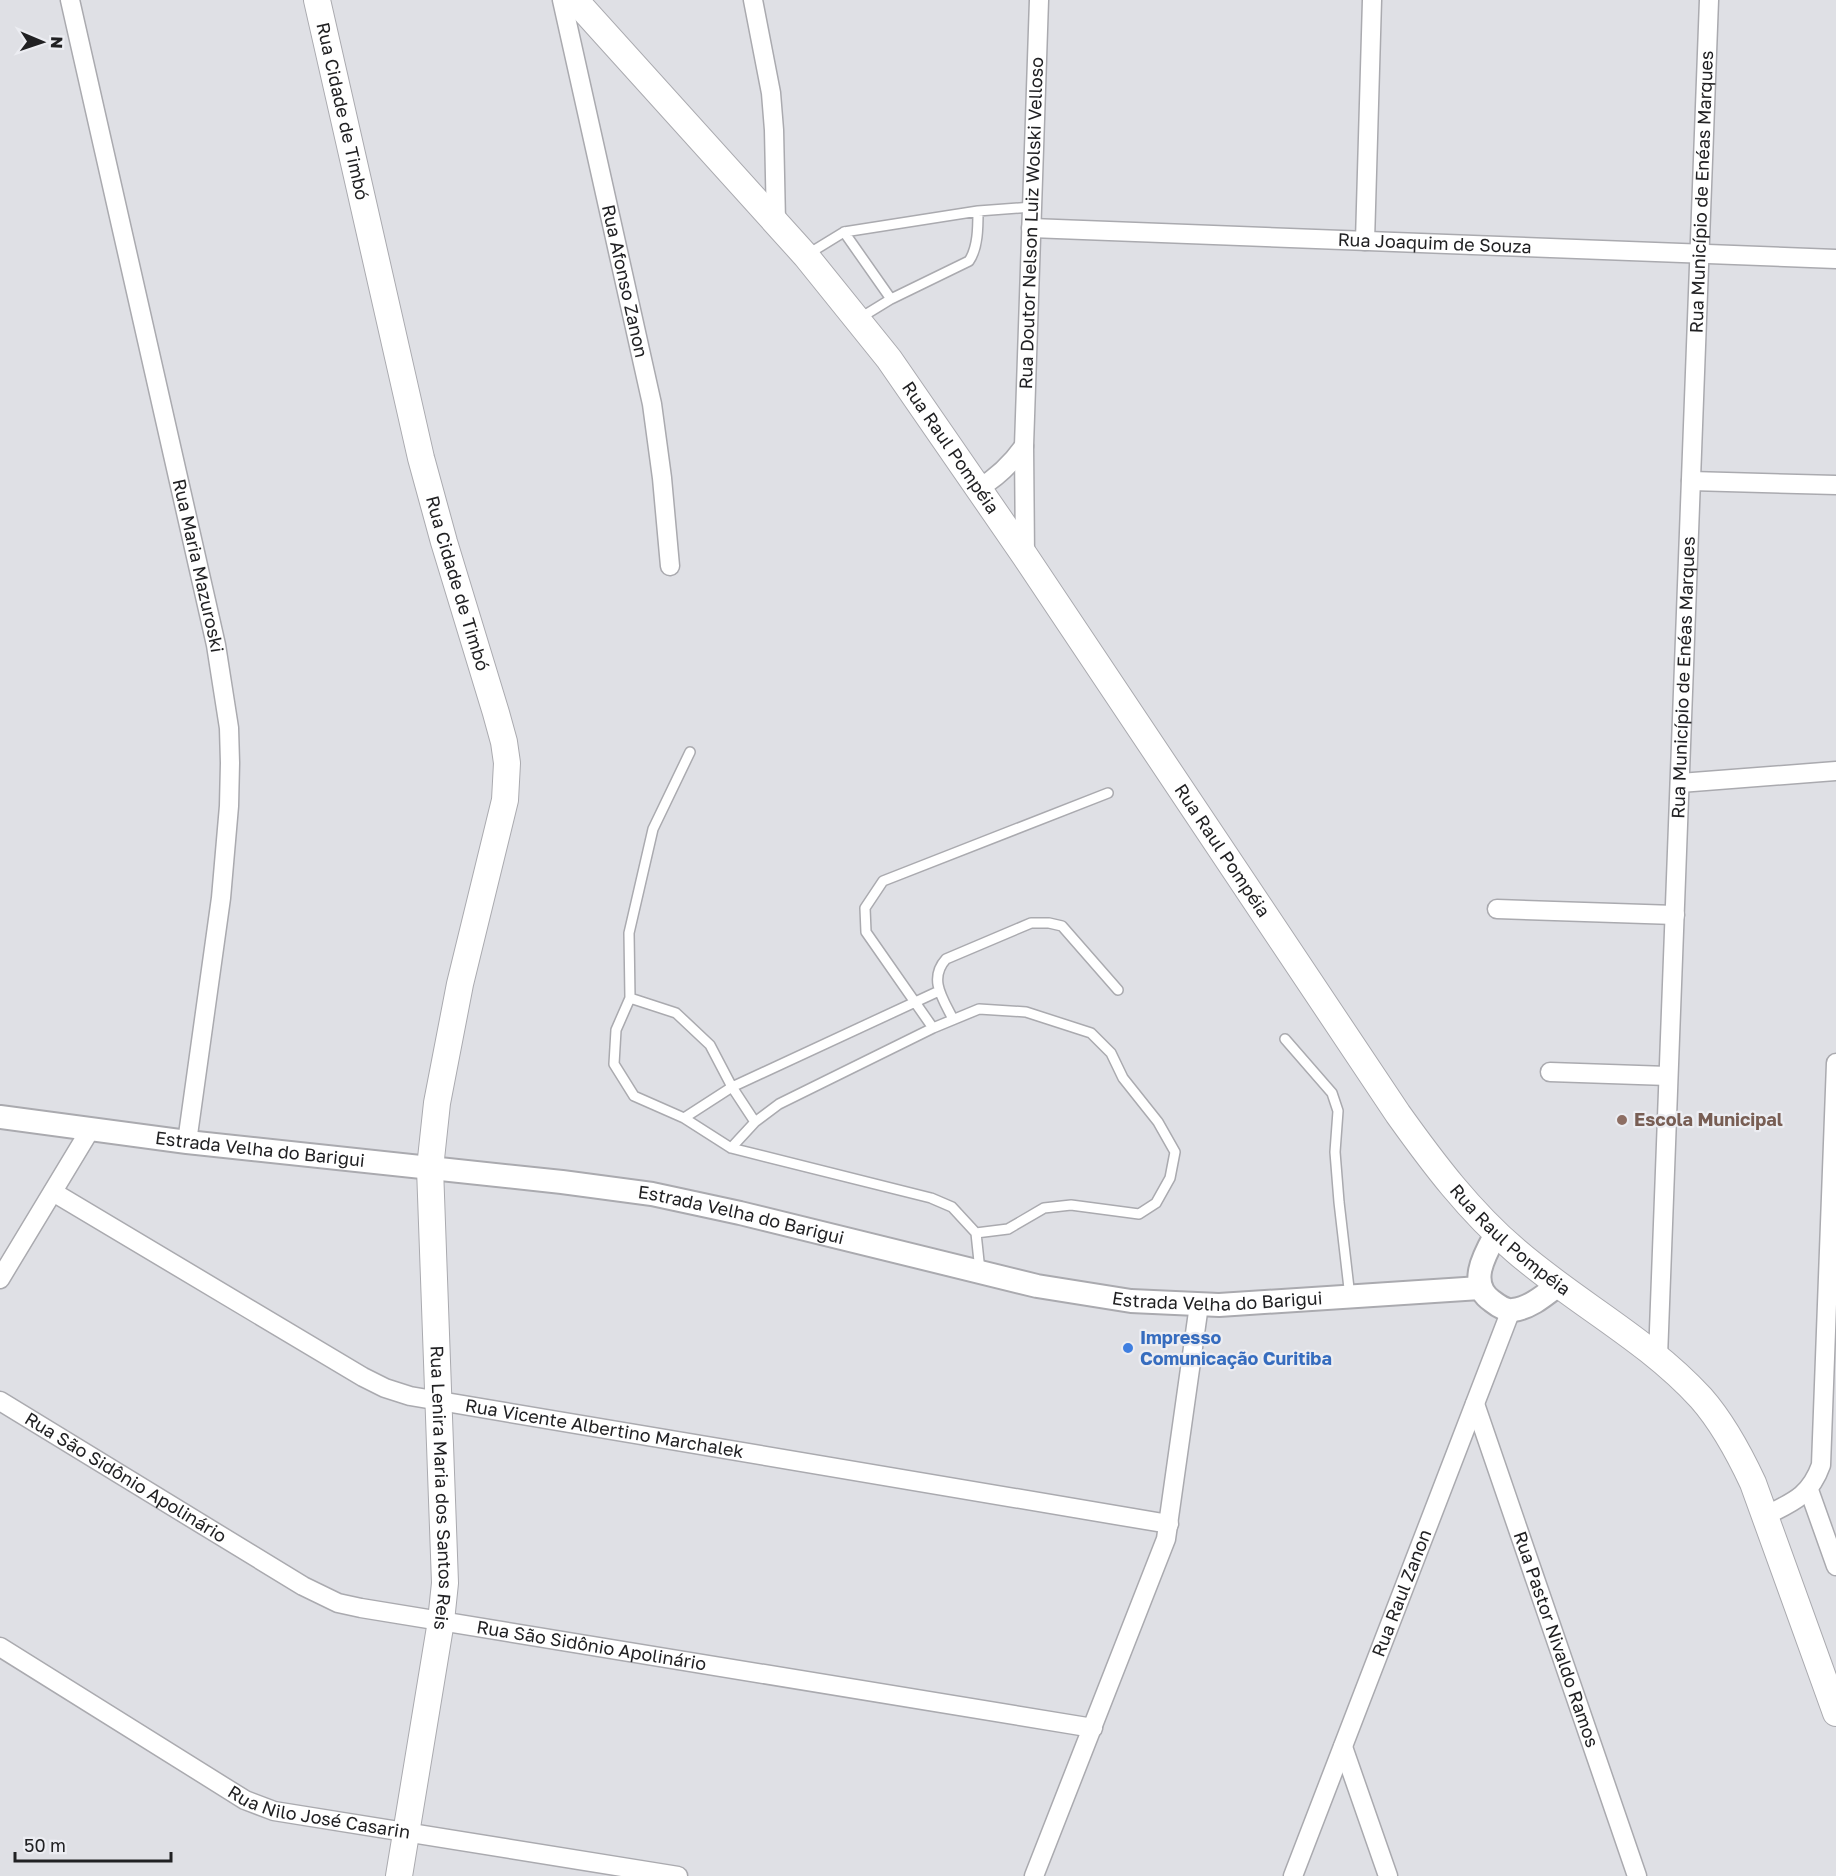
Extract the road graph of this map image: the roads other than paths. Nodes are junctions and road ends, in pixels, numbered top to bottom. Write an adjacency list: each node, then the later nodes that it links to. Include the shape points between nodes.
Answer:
1 (70, 0): 47 (street, Rua Maria Mazuroski, via 216,645 229,728 225,858)
2 (317, 0): 49 (main road, Rua Cidade de Timbó, via 420,458 496,713 507,763 505,800 471,932 437,1103)
3 (562, 0): 25 (street, Rua Afonso Zanon, via 652,405)
4 (575, 0): 11 (main road, Rua Raul Pompéia)
5 (753, 0): 11 (street, via 771,93)
6 (1039, 0): 9 (street, Rua Doutor Nelson Luiz Wolski Velloso)
7 (1372, 0): 14 (street)
8 (1709, 0): 15 (street, Rua Município de Enéas Marques)
9 (1032, 207): 10 (lane); 12 (street, Rua Doutor Nelson Luiz Wolski Velloso)
10 (978, 212): 13 (lane); 18 (lane, via 969,261)
11 (776, 222): 16 (main road, Rua Raul Pompéia)
12 (1031, 228): 14 (street, Rua Joaquim de Souza); 20 (street, Rua Doutor Nelson Luiz Wolski Velloso)
13 (844, 232): 16 (lane); 18 (lane)
14 (1365, 241): 15 (street, Rua Joaquim de Souza)
15 (1700, 254): 17 (street, Rua Joaquim de Souza); 21 (street, Rua Município de Enéas Marques)
16 (806, 256): 19 (main road, Rua Raul Pompéia)
17 (1836, 259)
18 (891, 299): 19 (lane)
19 (858, 320): 23 (main road, Rua Raul Pompéia)
20 (1024, 446): 23 (street, via 1004,471); 24 (street, Rua Doutor Nelson Luiz Wolski Velloso)
21 (1691, 481): 22 (street); 28 (street, Rua Município de Enéas Marques)
22 (1836, 485)
23 (979, 488): 24 (main road, Rua Raul Pompéia)
24 (1024, 556): 52 (main road, Rua Raul Pompéia, via 1398,1114 1453,1188)
25 (670, 566)
26 (690, 752): 34 (lane, via 653,829 629,933)
27 (1836, 771): 28 (street)
28 (1680, 783): 31 (street, Rua Município de Enéas Marques)
29 (1108, 793): 35 (lane, via 883,881 864,908 866,932)
30 (1497, 909): 31 (street)
31 (1675, 915): 41 (street, Rua Município de Enéas Marques)
32 (1118, 990): 33 (lane, via 1062,926 1049,922 1031,923 946,959 936,974)
33 (939, 991): 35 (lane); 36 (lane)
34 (630, 998): 42 (lane, via 676,1013 710,1045); 44 (lane, via 616,1030 614,1064 634,1096)
35 (915, 1002): 37 (lane); 42 (lane)
36 (953, 1019): 37 (lane); 51 (lane, via 979,1009 1026,1012 1091,1033 1111,1053 1123,1078 1158,1122 1175,1152 1170,1178 1156,1203 1139,1214 1071,1205 1044,1208 1008,1229)
37 (933, 1028): 45 (lane, via 779,1104)
38 (1285, 1039): 57 (lane, via 1332,1094 1338,1111 1336,1162)
39 (1836, 1063): 64 (street, via 1822,1448 1818,1472)
40 (1550, 1072): 41 (street)
41 (1668, 1076): 60 (street, Rua Município de Enéas Marques)
42 (732, 1087): 44 (lane); 45 (lane)
43 (0, 1118): 46 (street, Estrada Velha do Barigui)
44 (684, 1118): 48 (lane)
45 (755, 1122): 48 (lane)
46 (90, 1130): 47 (street, Estrada Velha do Barigui); 50 (street)
47 (187, 1142): 49 (street, Estrada Velha do Barigui)
48 (732, 1148): 51 (lane, via 930,1198 952,1207)
49 (430, 1168): 53 (street, Estrada Velha do Barigui, via 652,1194); 62 (main road, Rua Lenira Maria dos Santos Reis)
50 (52, 1192): 54 (street); 62 (street, Rua Vicente Albertino Marchalek, via 363,1377 385,1388)
51 (976, 1233): 53 (lane)
52 (1496, 1234): 55 (main road, Rua Raul Pompéia); 56 (street, via 1482,1262)
53 (981, 1273): 58 (street, Estrada Velha do Barigui, via 1091,1295)
54 (0, 1279)
55 (1558, 1284): 59 (street, via 1541,1298); 60 (main road, Rua Raul Pompéia)
56 (1480, 1288): 57 (street, Estrada Velha do Barigui); 59 (street, via 1498,1306)
57 (1350, 1297): 58 (street, Estrada Velha do Barigui)
58 (1199, 1305): 66 (street)
59 (1511, 1310): 63 (street, Rua Raul Zanon)
60 (1658, 1357): 65 (main road, Rua Raul Pompéia, via 1702,1400 1723,1428 1740,1454)
61 (0, 1401): 68 (street, Rua São Sidônio Apolinário, via 319,1595 361,1608)
62 (439, 1401): 66 (street, Rua Vicente Albertino Marchalek); 68 (main road, Rua Lenira Maria dos Santos Reis, via 445,1583)
63 (1475, 1404): 72 (street, Rua Raul Zanon); 79 (street, Rua Pastor Nivaldo Ramos)
64 (1809, 1490): 65 (street); 67 (street)
65 (1765, 1516): 70 (main road, Rua Raul Pompéia)
66 (1169, 1524): 71 (street, via 1162,1554)
67 (1836, 1566)
68 (441, 1621): 71 (street, Rua São Sidônio Apolinário); 73 (main road, Rua Lenira Maria dos Santos Reis)
69 (0, 1647): 73 (street, Rua Nilo José Casarin, via 251,1803 274,1811)
70 (1835, 1714)
71 (1093, 1728): 76 (street)
72 (1343, 1746): 77 (street, Rua Raul Zanon); 78 (street)
73 (406, 1832): 74 (main road, Rua Lenira Maria dos Santos Reis); 75 (street, Rua Nilo José Casarin)
74 (399, 1876)
75 (678, 1876)
76 (1035, 1876)
77 (1293, 1876)
78 (1388, 1876)
79 (1637, 1876)

